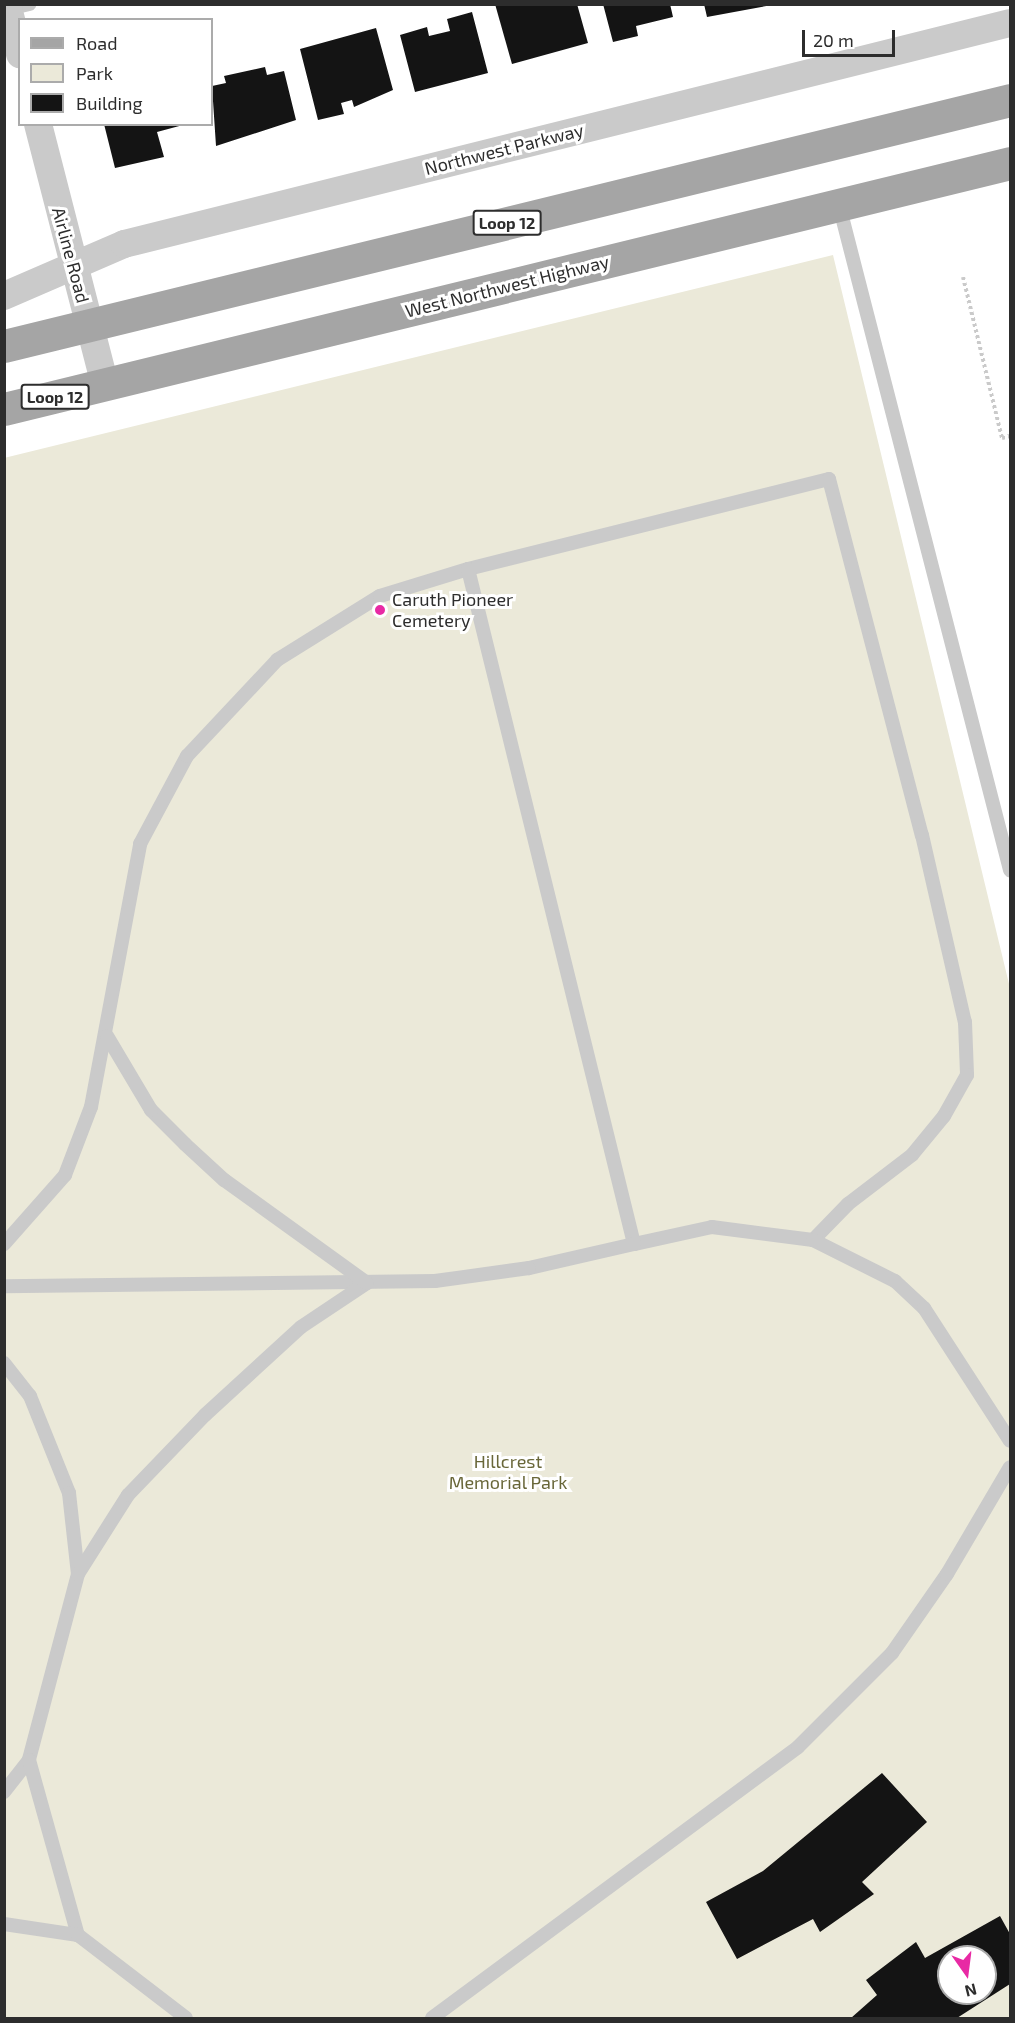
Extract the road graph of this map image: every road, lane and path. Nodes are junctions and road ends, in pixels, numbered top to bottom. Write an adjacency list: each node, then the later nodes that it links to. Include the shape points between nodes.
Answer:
1 (15, 6): 3 (street)
2 (1011, 23): 8 (street, Northwest Parkway, via 124,244)
3 (18, 35)
4 (1011, 100): 11 (main road, Loop 12)
5 (39, 126): 8 (street, Airline Road)
6 (1011, 163): 7 (main road, West Northwest Highway / Loop 12)
7 (839, 205): 13 (main road, West Northwest Highway / Loop 12); 17 (lane)
8 (75, 266): 10 (street, Northwest Parkway); 11 (street, Airline Road)
9 (963, 277): 15 (path, via 1002,438)
10 (4, 296)
11 (90, 325): 12 (main road, Loop 12); 13 (street, Airline Road)
12 (4, 346)
13 (105, 385): 14 (main road, West Northwest Highway / Loop 12)
14 (4, 410)
15 (1011, 436)
16 (468, 569): 18 (lane, via 380,596 277,660 187,756 140,844 116,955); 19 (lane, via 829,479 922,835 965,1022 967,1075 912,1155 848,1204); 21 (lane)
17 (1011, 870)
18 (107, 1036): 20 (lane, via 91,1107 64,1175); 22 (lane, via 151,1110 184,1144 224,1180)
19 (813, 1240): 21 (lane, via 712,1227); 25 (lane, via 895,1281 924,1308)
20 (4, 1244)
21 (634, 1244): 22 (lane, via 529,1268 435,1281)
22 (367, 1282): 23 (lane); 27 (lane, via 301,1328 205,1415 128,1495)
23 (4, 1286)
24 (4, 1363): 27 (lane, via 30,1396 69,1493)
25 (1011, 1441)
26 (1011, 1467): 33 (lane, via 947,1574 892,1653 798,1747)
27 (78, 1574): 28 (lane)
28 (29, 1760): 29 (lane); 31 (lane)
29 (4, 1792)
30 (4, 1924): 31 (lane)
31 (78, 1935): 32 (lane)
32 (186, 2019)
33 (432, 2019)

